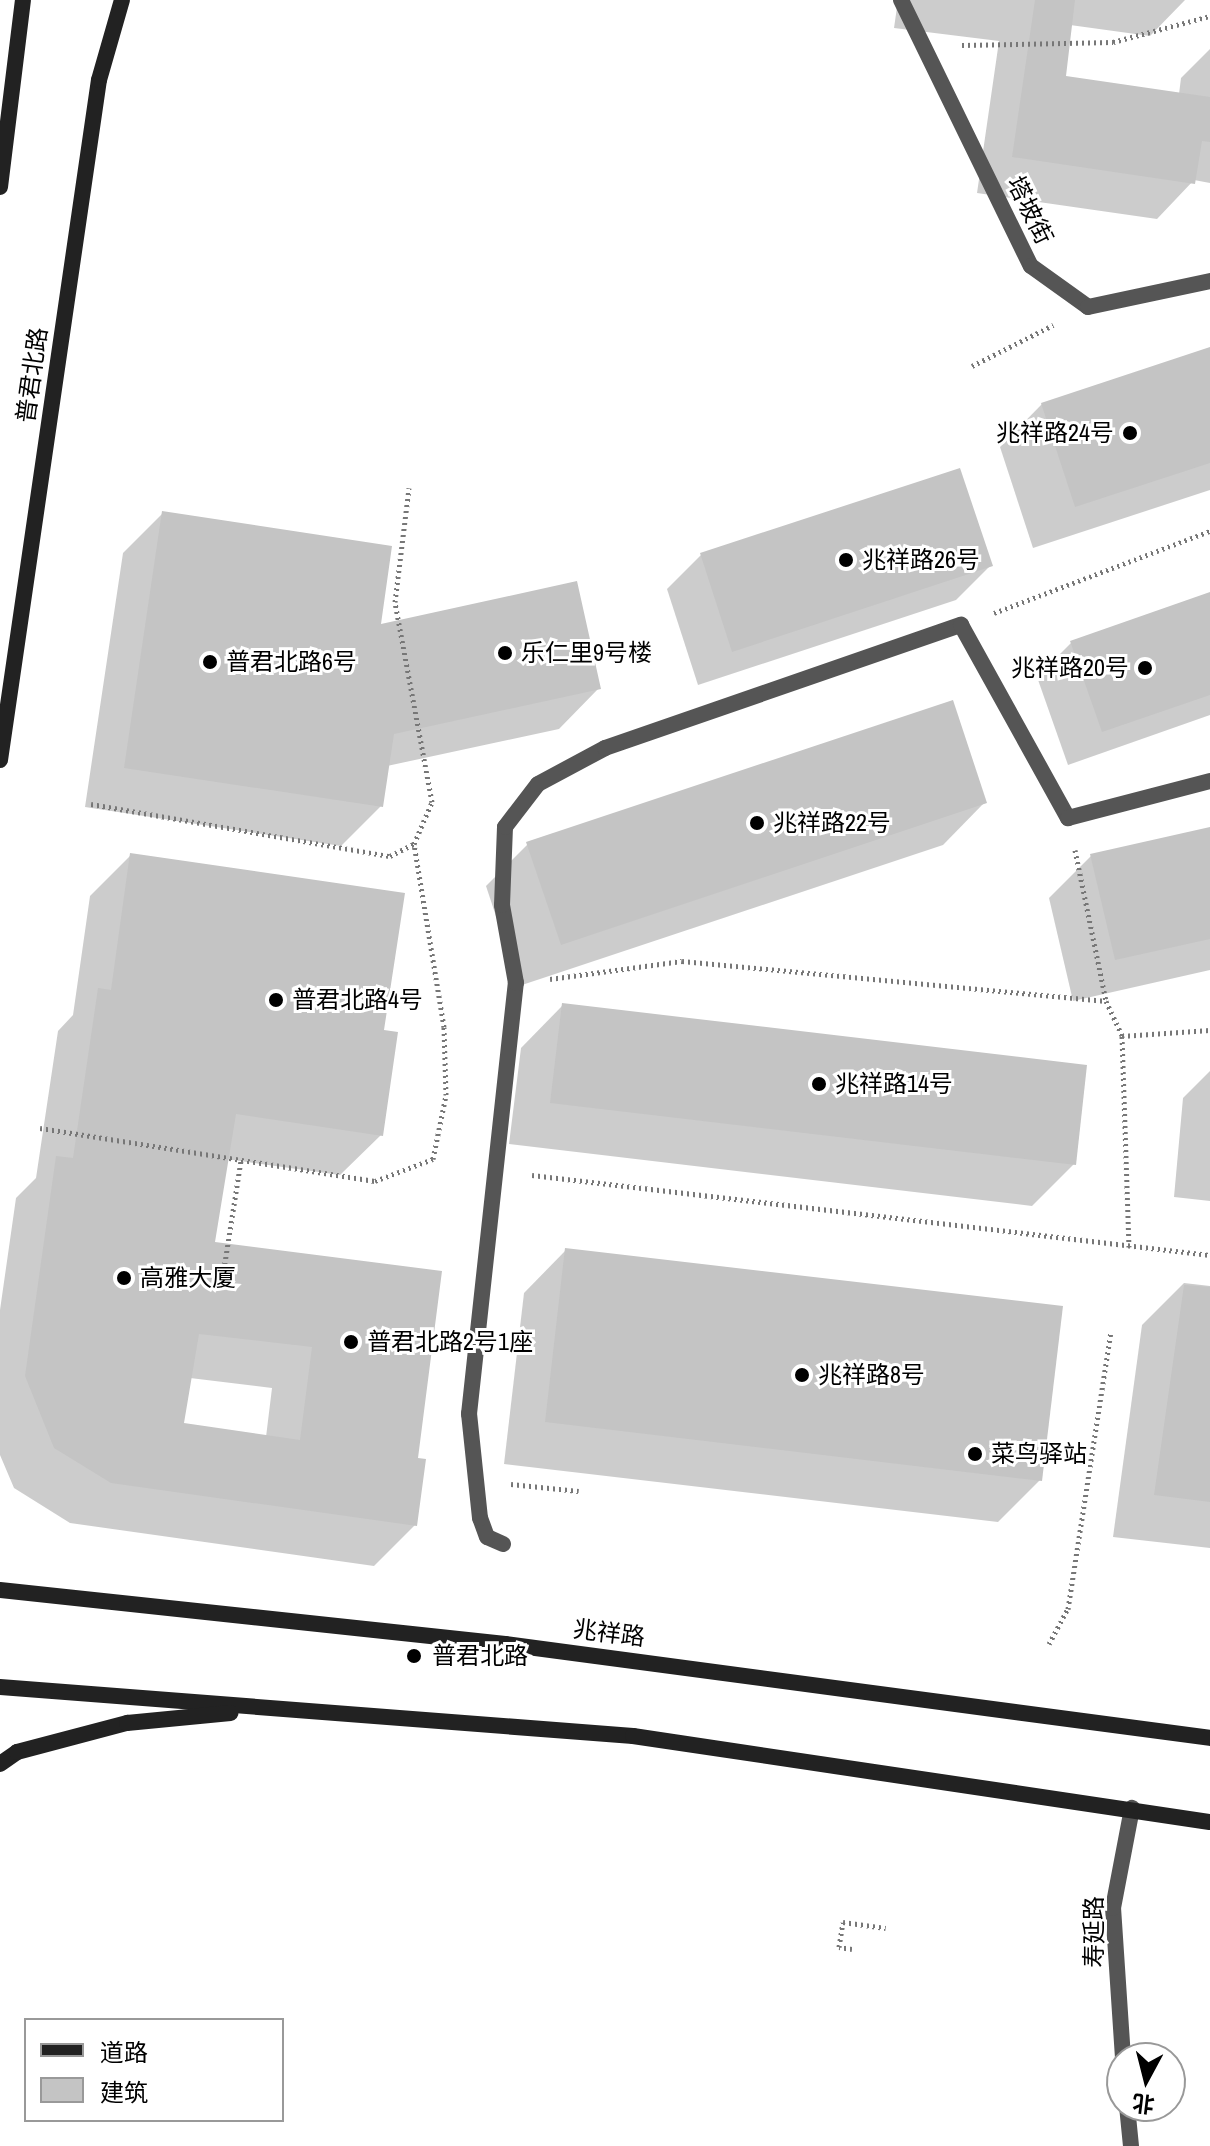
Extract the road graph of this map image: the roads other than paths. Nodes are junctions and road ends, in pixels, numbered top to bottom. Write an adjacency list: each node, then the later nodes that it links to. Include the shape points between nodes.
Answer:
1 (23, 0): 4 (main road)
2 (122, 0): 6 (main road, 普君北路, via 99,80)
3 (901, 0): 5 (street, 塔坡街, via 1031,266 1088,307)
4 (0, 187)
5 (1210, 281)
6 (0, 760)
7 (1210, 781): 8 (street, via 1068,818 961,625 605,748 538,784 505,827 502,905 516,983 469,1414 480,1518 487,1537)
8 (503, 1544)
9 (0, 1590): 12 (main road, 兆祥路, via 505,1644)
10 (0, 1687): 11 (main road)
11 (277, 1708): 13 (main road, via 127,1723 17,1752); 14 (main road, via 633,1736)
12 (1210, 1738)
13 (0, 1764)
14 (1132, 1808): 15 (main road); 16 (street, 寿延路, via 1113,1908)
15 (1210, 1822)
16 (1122, 2042)
17 (1129, 2122): 18 (street)
18 (1131, 2146)

